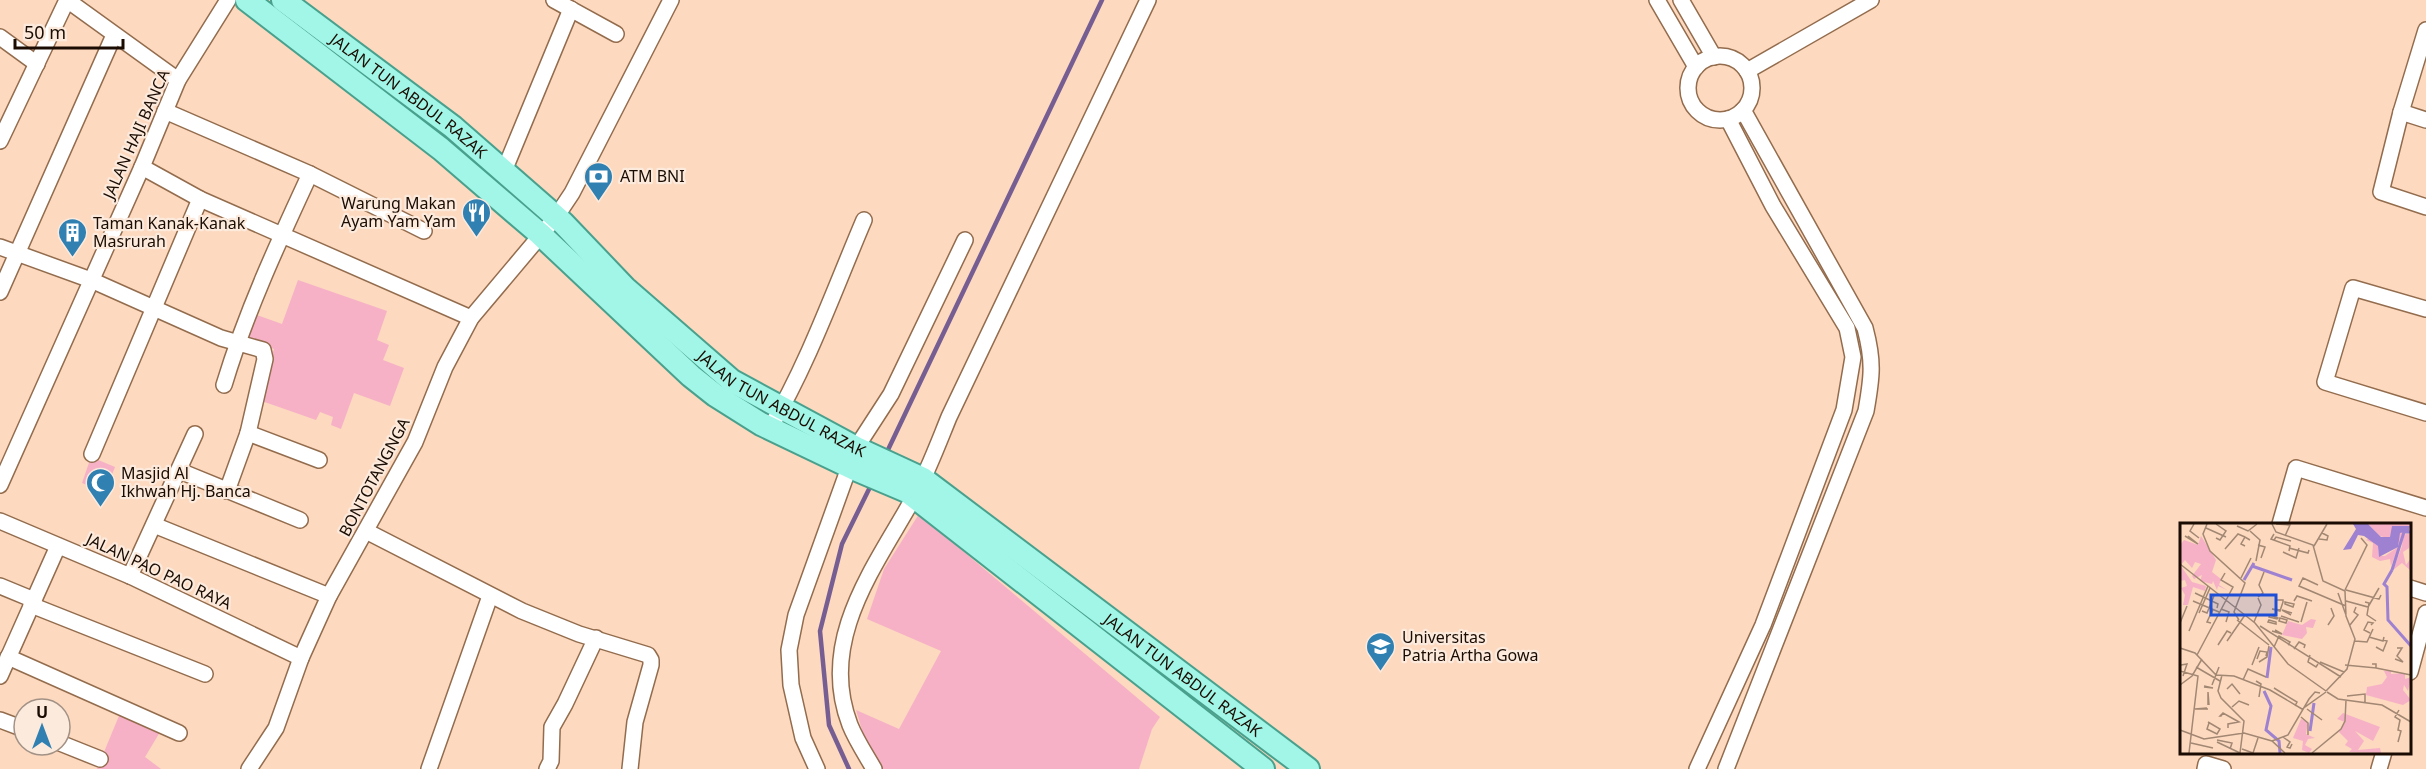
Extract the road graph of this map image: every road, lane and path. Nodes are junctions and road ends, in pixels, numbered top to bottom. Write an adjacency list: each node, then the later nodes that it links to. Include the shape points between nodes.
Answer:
1 (67, 0): 12 (street); 17 (street)
2 (228, 0): 20 (street, JALAN HAJI BANCA)
3 (247, 0): 37 (main road, JALAN TUN ABDUL RAZAK, via 441,149)
4 (283, 0): 29 (main road, JALAN TUN ABDUL RAZAK, via 453,127)
5 (554, 0): 11 (street)
6 (671, 0): 33 (street, BONTOTANGNGA)
7 (1148, 0): 57 (street)
8 (1657, 0): 18 (street)
9 (1681, 0): 16 (street)
10 (1871, 0): 19 (street)
11 (571, 9): 13 (street); 29 (street)
12 (114, 34): 20 (street); 40 (street)
13 (616, 34)
14 (0, 37): 17 (street)
15 (2425, 39): 23 (street)
16 (1714, 57): 18 (street); 19 (street, via 1736,60)
17 (37, 64): 25 (street)
18 (1696, 67): 24 (street, via 1689,85 1693,104 1708,117)
19 (1747, 71): 21 (street, via 1751,98)
20 (178, 80): 22 (street, JALAN HAJI BANCA)
21 (1743, 110): 24 (street); 93 (street, via 1864,328 1873,375 1866,411)
22 (165, 111): 28 (street, JALAN HAJI BANCA); 30 (street)
23 (2401, 112): 26 (street); 32 (street, via 2381,192)
24 (1728, 119): 92 (street, via 1773,206 1847,328 1853,357 1844,410 1763,625)
25 (4, 120): 27 (street)
26 (2426, 120)
27 (0, 141)
28 (142, 167): 31 (street); 41 (street, JALAN HAJI BANCA)
29 (504, 171): 33 (main road, JALAN TUN ABDUL RAZAK)
30 (310, 174): 35 (street); 36 (street)
31 (200, 199): 36 (street); 43 (street)
32 (2426, 207)
33 (556, 217): 37 (street, BONTOTANGNGA); 49 (main road, JALAN TUN ABDUL RAZAK, via 625,288)
34 (864, 220): 49 (street)
35 (424, 231)
36 (282, 234): 45 (street); 46 (street)
37 (540, 234): 45 (street, BONTOTANGNGA); 49 (main road, JALAN TUN ABDUL RAZAK, via 715,395)
38 (965, 240): 53 (street)
39 (0, 247): 40 (street)
40 (17, 253): 41 (street); 42 (street)
41 (91, 280): 43 (street); 56 (street, JALAN HAJI BANCA)
42 (0, 292)
43 (153, 309): 46 (street); 52 (street)
44 (2426, 309): 48 (street, via 2353,288 2325,382)
45 (471, 318): 64 (street, BONTOTANGNGA, via 415,442)
46 (237, 343): 47 (street); 50 (street, via 264,352)
47 (224, 385)
48 (2426, 413)
49 (776, 419): 53 (main road, JALAN TUN ABDUL RAZAK)
50 (248, 433): 54 (street); 58 (street)
51 (195, 434): 55 (street)
52 (92, 454)
53 (857, 459): 57 (main road, JALAN TUN ABDUL RAZAK); 89 (street, via 791,633 791,685 803,738)
54 (319, 460)
55 (180, 471): 58 (street); 63 (street)
56 (0, 485)
57 (915, 485): 84 (main road, JALAN TUN ABDUL RAZAK); 90 (street, via 869,574 843,640 844,705 850,725); 91 (main road, JALAN TUN ABDUL RAZAK)
58 (227, 492): 60 (street)
59 (2426, 508): 62 (street, via 2296,468)
60 (300, 520)
61 (0, 521): 65 (street, JALAN PAO PAO RAYA)
62 (2281, 523)
63 (154, 525): 66 (street); 70 (street)
64 (366, 531): 70 (street, BONTOTANGNGA); 71 (street)
65 (58, 546): 66 (street, JALAN PAO PAO RAYA); 72 (street)
66 (130, 576): 76 (street, JALAN PAO PAO RAYA)
67 (0, 585): 72 (street)
68 (2411, 589): 69 (street)
69 (2426, 593)
70 (329, 596): 76 (street, BONTOTANGNGA)
71 (490, 596): 74 (street); 86 (street)
72 (33, 602): 75 (street); 78 (street)
73 (2426, 613): 77 (street)
74 (596, 638): 87 (street, via 552,727 551,761); 88 (street, via 641,651 651,660 635,722)
75 (8, 657): 79 (street); 80 (street)
76 (301, 658): 85 (street, BONTOTANGNGA, via 276,728)
77 (2411, 665)
78 (206, 674)
79 (0, 676)
80 (179, 733)
81 (72, 748): 83 (street)
82 (2384, 754): 96 (street)
83 (100, 759)
84 (1259, 767)
85 (249, 769)
86 (429, 769)
87 (547, 769)
88 (630, 769)
89 (817, 769)
90 (874, 769)
91 (1308, 769)
92 (1697, 769)
93 (1726, 769)
94 (2205, 769): 95 (street, via 2206,764)
95 (2223, 769)
96 (2379, 769)

